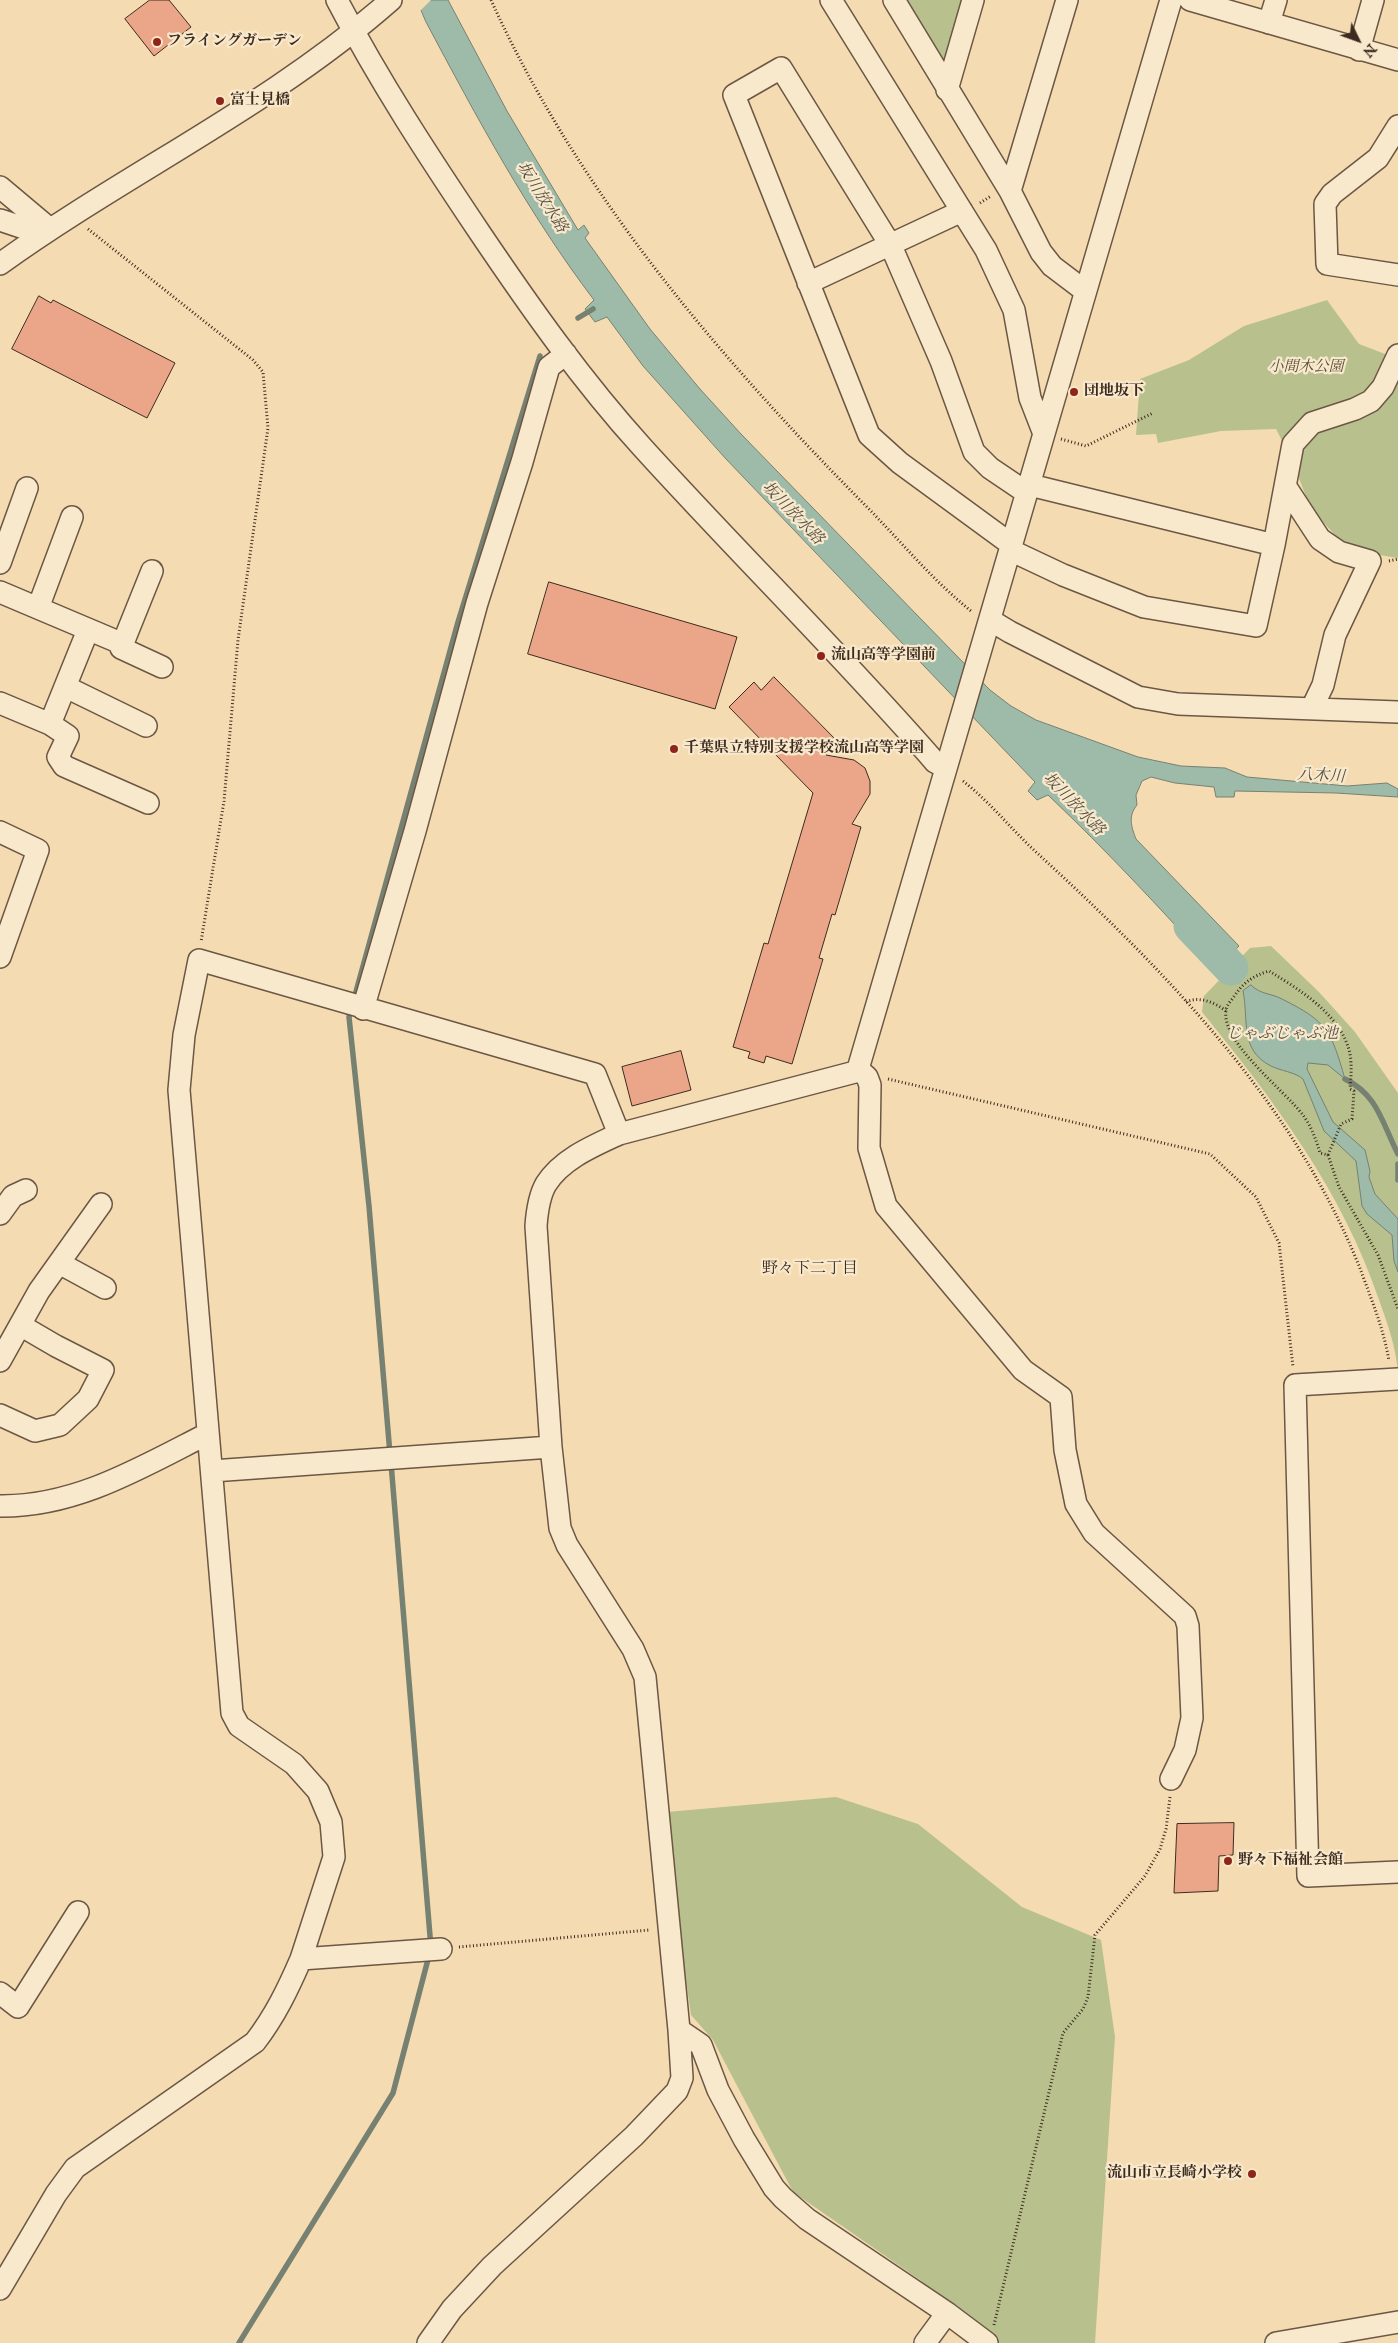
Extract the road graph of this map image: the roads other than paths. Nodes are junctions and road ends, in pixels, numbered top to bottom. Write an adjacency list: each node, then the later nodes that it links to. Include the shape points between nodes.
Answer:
1 (337, 0): 12 (street)
2 (391, 0): 12 (street)
3 (831, 0): 19 (street)
4 (894, 0): 15 (street)
5 (973, 0): 15 (street)
6 (1067, 0): 18 (street)
7 (1171, 0): 26 (street)
8 (1190, 0): 11 (street)
9 (1276, 0): 11 (street)
10 (1373, 0): 13 (street)
11 (1269, 24): 13 (street)
12 (354, 33): 21 (street, via 272,92); 27 (street, via 454,196)
13 (1359, 50): 14 (street)
14 (1398, 60)
15 (947, 90): 18 (street)
16 (1398, 126): 24 (street, via 1378,158 1332,194 1325,204 1324,220 1326,264)
17 (0, 187): 21 (street)
18 (1008, 189): 26 (street, via 1041,252 1052,266)
19 (962, 212): 22 (street); 29 (street, via 986,250 1011,302 1030,398)
20 (0, 220): 21 (street)
21 (46, 232): 23 (street)
22 (891, 246): 25 (street); 25 (street, via 781,68 734,96); 32 (street, via 941,361 974,452 990,468)
23 (0, 264)
24 (1398, 275)
25 (808, 283): 35 (street, via 869,435 900,463)
26 (1085, 291): 29 (street)
27 (566, 354): 50 (street, via 642,447 860,677 935,762); 54 (street, via 549,367 477,603)
28 (1398, 355): 30 (street, via 1383,387 1371,401 1312,423 1297,438 1291,452)
29 (1044, 434): 32 (street)
30 (1286, 487): 34 (street); 46 (street, via 1320,539 1339,552 1370,561 1334,635 1323,685)
31 (27, 488): 36 (street)
32 (1029, 489): 34 (street); 35 (street)
33 (72, 517): 39 (street)
34 (1274, 545): 35 (street, via 1256,626 1144,607 1063,575)
35 (1011, 548): 40 (street)
36 (0, 562)
37 (152, 571): 42 (street)
38 (0, 592): 39 (street)
39 (38, 608): 41 (street)
40 (988, 629): 46 (street, via 1010,632 1138,697 1178,704); 50 (street)
41 (88, 630): 42 (street); 44 (street)
42 (123, 644): 43 (street, via 121,648)
43 (162, 666)
44 (66, 686): 48 (street); 49 (street)
45 (0, 703): 48 (street)
46 (1312, 708): 47 (street)
47 (1398, 712)
48 (50, 724): 51 (street, via 68,736 58,758 64,766)
49 (146, 726)
50 (948, 761): 55 (street)
51 (148, 803)
52 (0, 832): 53 (street, via 38,850)
53 (0, 957)
54 (363, 1009): 56 (street, via 595,1074); 66 (street, via 198,960 184,1035 179,1090)
55 (862, 1073): 56 (street, via 855,1072); 70 (street, via 870,1085 869,1148 886,1206 1023,1370 1061,1397 1065,1450 1076,1504 1094,1533 1185,1616 1192,1718 1185,1750)
56 (619, 1134): 67 (street, via 586,1150 561,1168 546,1185 538,1206 536,1226)
57 (26, 1190): 59 (street, via 13,1196)
58 (101, 1204): 60 (street)
59 (0, 1214)
60 (59, 1263): 61 (street); 62 (street)
61 (105, 1288)
62 (20, 1325): 63 (street); 65 (street, via 103,1370 88,1399 60,1425 35,1432)
63 (0, 1361)
64 (1395, 1379): 71 (street, via 1295,1384 1308,1876)
65 (0, 1415)
66 (207, 1434): 68 (street); 69 (street, via 86,1492 38,1503)
67 (551, 1447): 68 (street); 76 (street, via 560,1528 632,1649 645,1677)
68 (212, 1471): 74 (street, via 232,1713 240,1726 294,1764 318,1791 331,1822 334,1858)
69 (0, 1506)
70 (1170, 1779)
71 (1398, 1872)
72 (78, 1912): 75 (street, via 18,2006)
73 (434, 1949): 74 (street)
74 (301, 1959): 77 (street, via 269,2025 255,2042 75,2168)
75 (0, 1993)
76 (679, 2030): 78 (street, via 701,2045 718,2090 744,2139 783,2198 807,2219); 81 (street, via 682,2078 678,2091 634,2136 492,2266 452,2309)
77 (0, 2289)
78 (948, 2313): 80 (street); 82 (street)
79 (1398, 2322): 83 (street)
80 (990, 2335)
81 (428, 2343)
82 (925, 2343)
83 (1276, 2343)

